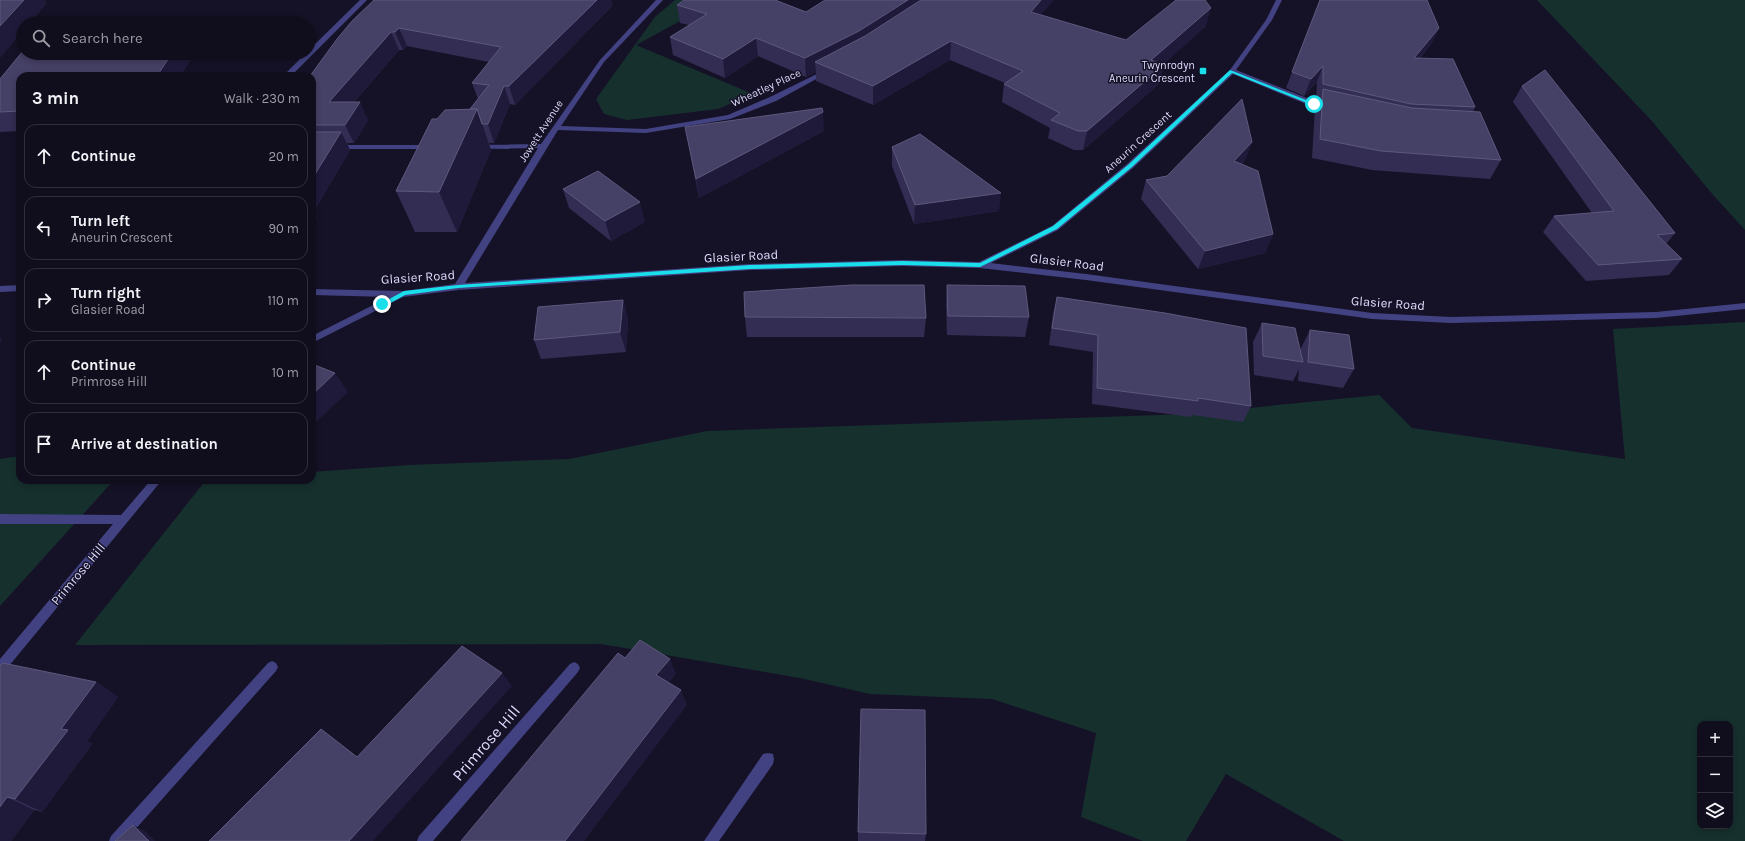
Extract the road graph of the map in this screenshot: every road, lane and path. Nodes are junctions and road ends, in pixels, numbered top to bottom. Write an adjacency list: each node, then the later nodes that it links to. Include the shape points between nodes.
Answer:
1 (364, 0): 4 (street)
2 (660, 0): 10 (street, Jowett Avenue, via 602,61)
3 (1279, 0): 7 (street, Aneurin Crescent, via 1269,20)
4 (316, 46)
5 (303, 60): 8 (street)
6 (835, 67): 10 (street, Wheatley Place, via 773,99 730,117 646,131)
7 (1232, 71): 9 (street, via 1314,104); 15 (street, Aneurin Crescent, via 1130,166 1055,228)
8 (291, 72)
9 (1336, 109)
10 (555, 128): 11 (street, Jowett Avenue)
11 (543, 146): 14 (street); 16 (street, Jowett Avenue)
12 (316, 147): 13 (street)
13 (439, 147)
14 (471, 147)
15 (980, 265): 16 (street, Glasier Road, via 902,263 750,267); 21 (street, Glasier Road, via 1372,316 1451,320 1656,316)
16 (458, 286): 20 (street, Glasier Road)
17 (16, 288): 18 (street)
18 (0, 289)
19 (316, 292): 20 (street, Glasier Road)
20 (404, 294): 22 (street)
21 (1745, 306)
22 (316, 338)
23 (154, 484): 25 (street, Primrose Hill)
24 (0, 519): 25 (street)
25 (124, 520): 27 (street, Primrose Hill)
26 (272, 667): 30 (street)
27 (0, 668)
28 (574, 668): 31 (street, Primrose Hill)
29 (768, 759): 32 (street)
30 (116, 841)
31 (424, 841)
32 (711, 841)

